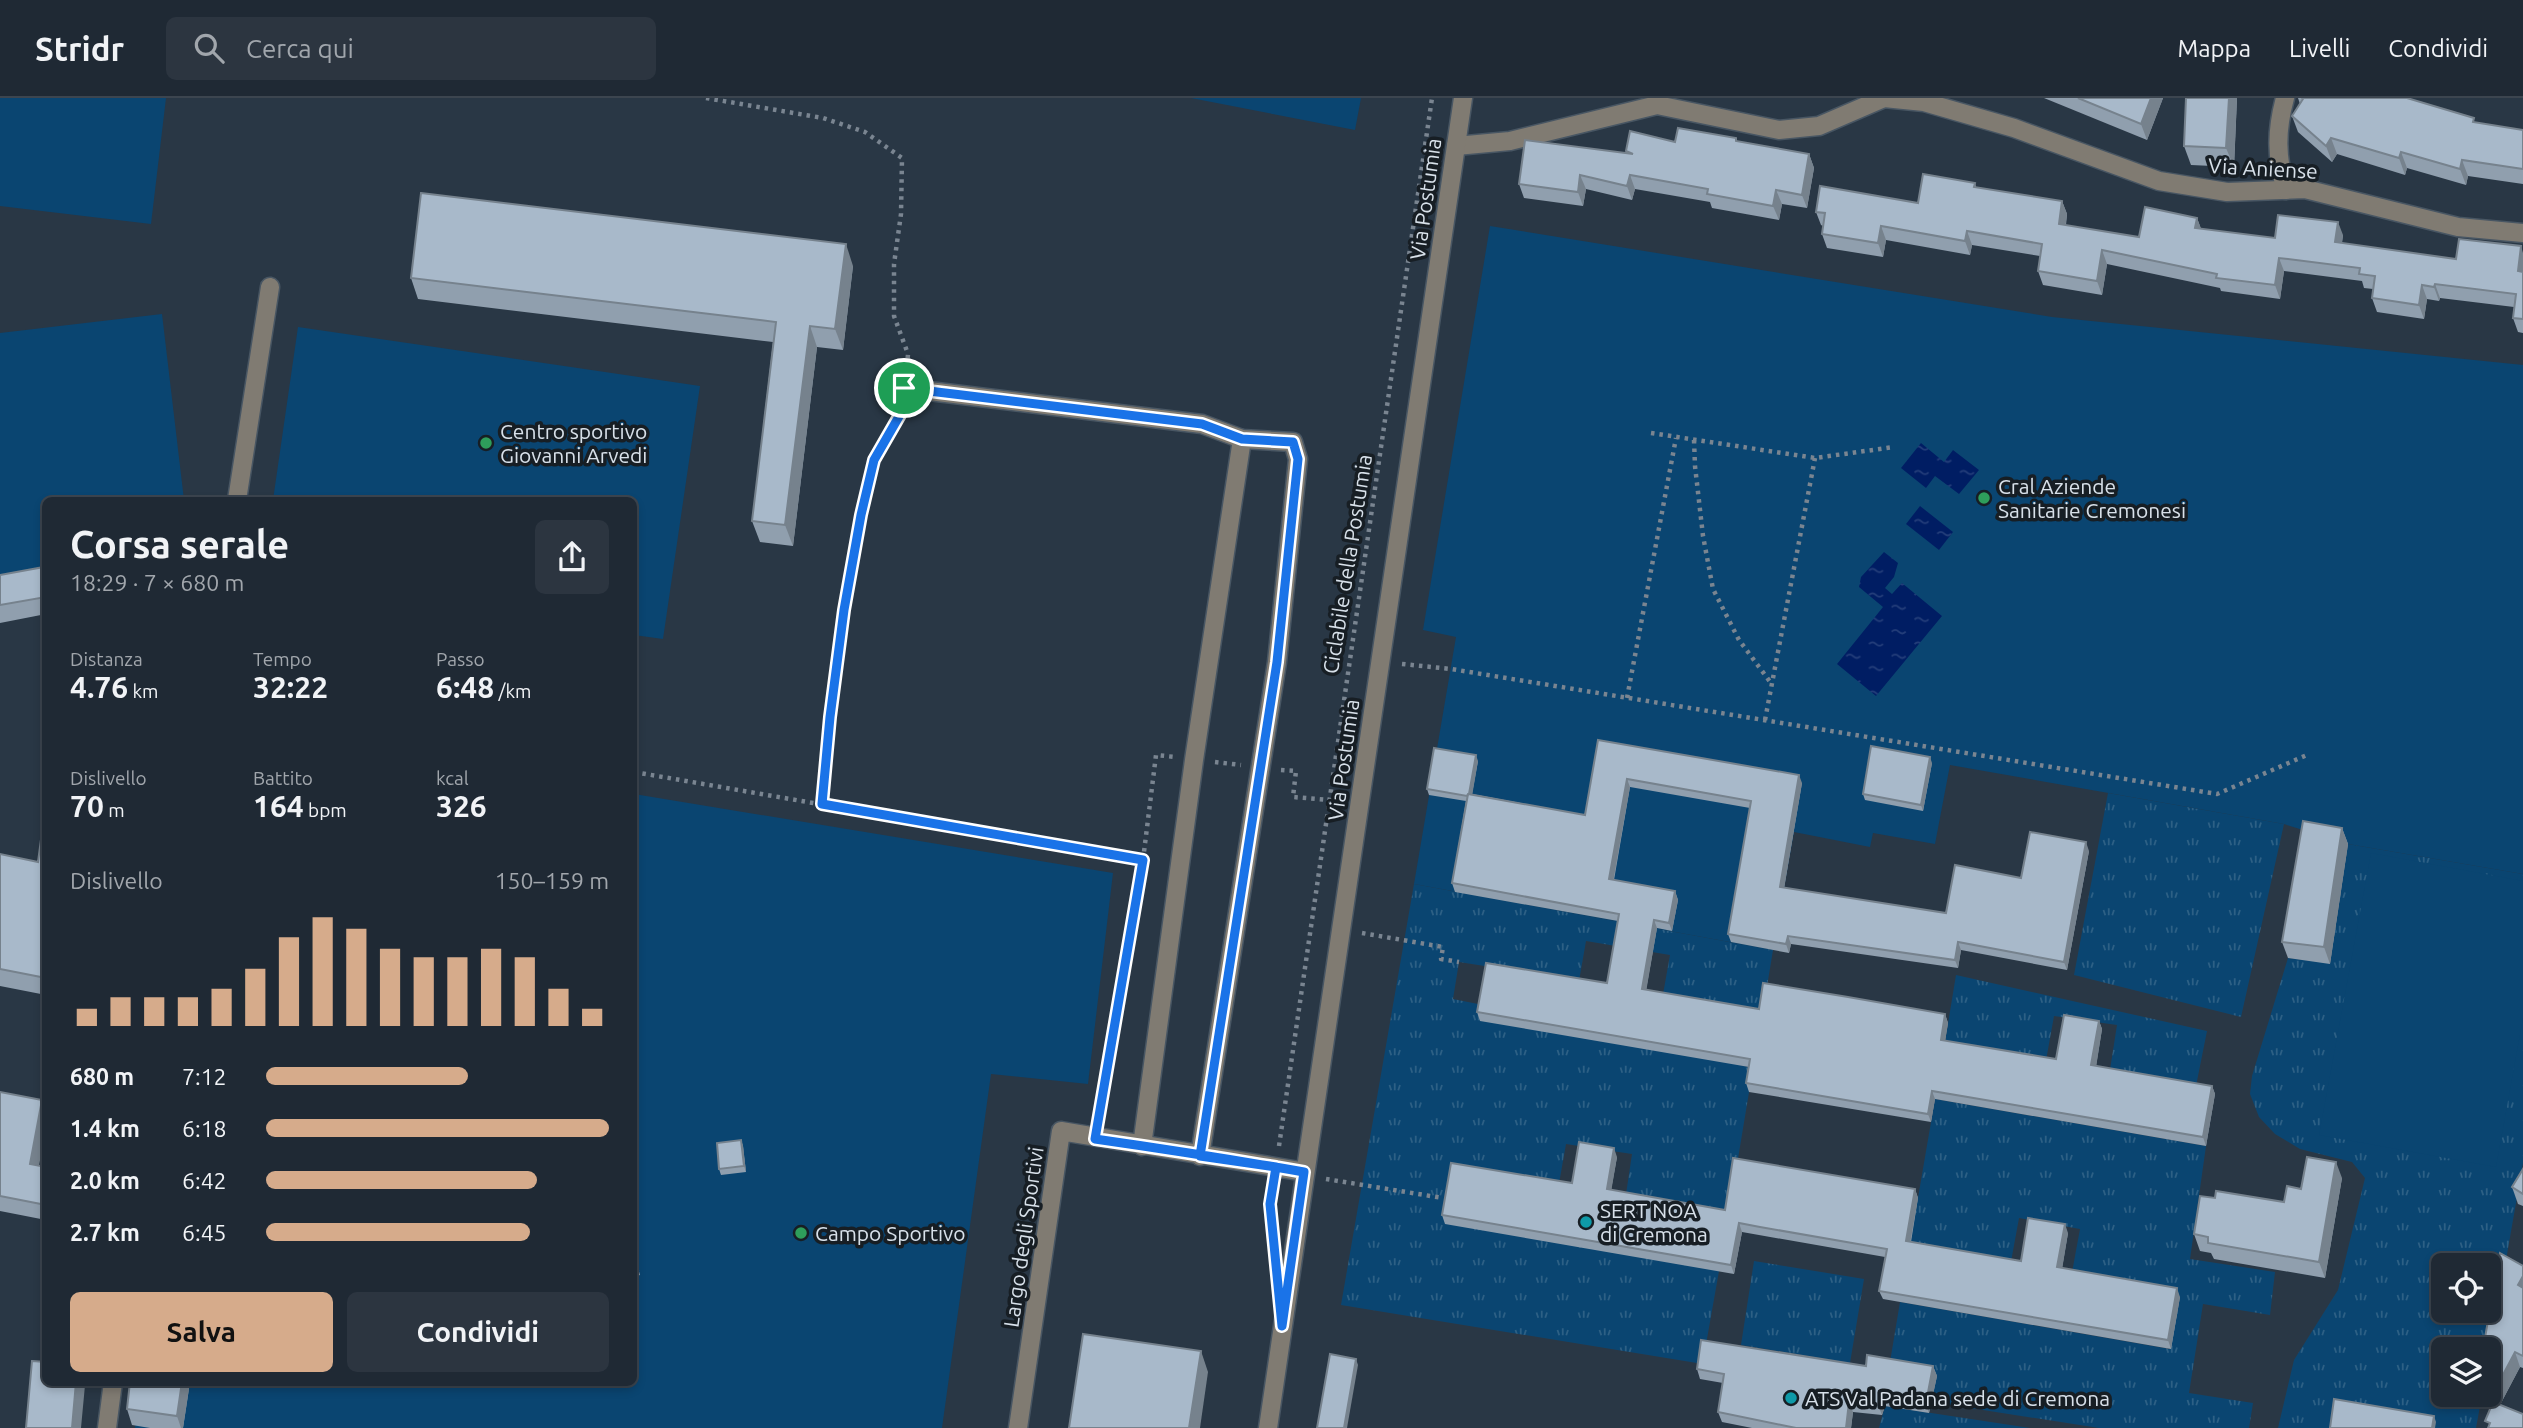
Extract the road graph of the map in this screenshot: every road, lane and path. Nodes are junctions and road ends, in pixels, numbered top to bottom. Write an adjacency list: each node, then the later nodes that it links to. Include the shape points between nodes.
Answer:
1 (706, 98): 11 (path, via 823,118 865,132 902,158 894,316 908,355)
2 (1432, 98): 31 (path, Ciclabile della Postumia)
3 (1463, 98): 7 (street, Via Postumia)
4 (1884, 98): 6 (street, Via Aniense); 8 (street, Via Aniense, via 1924,102 2014,128 2159,181 2227,192)
5 (2285, 98): 8 (street, via 2278,163)
6 (1856, 104): 7 (street, Via Aniense, via 1819,126 1779,130 1657,105 1510,141)
7 (1456, 146): 26 (street, Via Postumia)
8 (2286, 190): 9 (street, Via Aniense, via 2305,189 2458,227)
9 (2523, 233)
10 (270, 287): 18 (street)
11 (904, 388): 14 (street, via 1202,424); 25 (path, via 901,413 874,460 861,515 831,703)
12 (1651, 433): 13 (path)
13 (1676, 438): 15 (path); 21 (path)
14 (1242, 439): 29 (street); 30 (street, via 1293,442 1298,459 1277,662)
15 (1694, 440): 17 (path); 20 (path, via 1713,589 1739,640)
16 (1894, 447): 17 (path)
17 (1815, 458): 20 (path)
18 (237, 497)
19 (1402, 664): 21 (path)
20 (1772, 684): 22 (path)
21 (1627, 698): 22 (path)
22 (1765, 720): 23 (path, via 2217,794)
23 (2307, 755)
24 (637, 773): 25 (path)
25 (822, 804): 28 (path, via 1143,860)
26 (1340, 930): 27 (path, via 1443,947 1441,958); 32 (street, Via Postumia)
27 (1459, 962)
28 (1095, 1139): 29 (street, Largo degli Sportivi); 38 (street, Largo degli Sportivi, via 1061,1131)
29 (1142, 1146): 30 (street, Largo degli Sportivi)
30 (1200, 1156): 31 (street, Largo degli Sportivi)
31 (1276, 1167): 32 (street, Largo degli Sportivi); 35 (path, Ciclabile della Postumia, via 1270,1204)
32 (1304, 1172): 39 (street, Via Postumia)
33 (1322, 1190): 34 (path, via 1324,1179)
34 (1443, 1198)
35 (1273, 1231)
36 (112, 1386): 37 (street)
37 (107, 1428)
38 (1018, 1428)
39 (1268, 1428)

